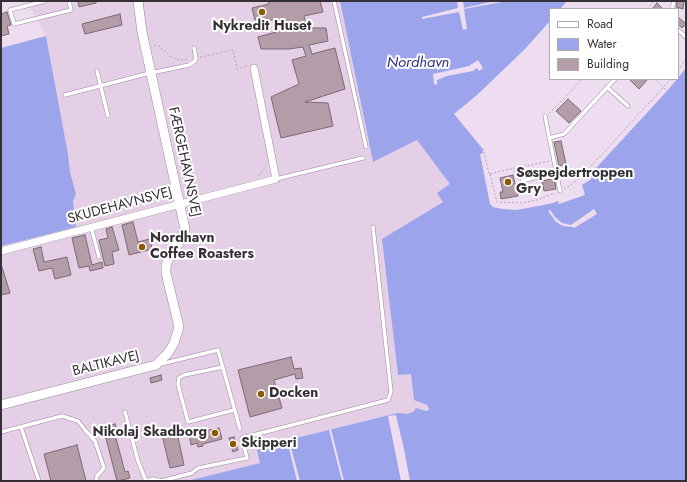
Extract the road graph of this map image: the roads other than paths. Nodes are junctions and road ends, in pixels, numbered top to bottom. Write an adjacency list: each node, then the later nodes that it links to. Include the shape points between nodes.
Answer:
1 (45, 1): 2 (lane, via 10,10 14,24 71,10)
2 (69, 1)
3 (138, 1): 8 (street, FÆRGEHAVNSVEJ)
4 (334, 1): 17 (lane)
5 (194, 48): 8 (lane, via 196,58 190,65)
6 (254, 68): 20 (street)
7 (97, 71): 10 (lane)
8 (151, 73): 10 (lane); 23 (street, FÆRGEHAVNSVEJ)
9 (614, 80): 11 (lane)
10 (100, 86): 12 (lane); 14 (lane)
11 (607, 87): 13 (lane); 16 (lane, via 564,134)
12 (64, 95)
13 (628, 106)
14 (108, 116)
15 (545, 116): 16 (lane)
16 (549, 138): 19 (lane)
17 (366, 148)
18 (363, 158): 20 (lane, SKUDEHAVNSVEJ)
19 (556, 172): 21 (lane); 22 (lane)
20 (276, 179): 23 (street, SKUDEHAVNSVEJ)
21 (522, 182)
22 (560, 191)
23 (179, 204): 24 (street, SKUDEHAVNSVEJ); 28 (street, FÆRGEHAVNSVEJ, via 185,229 166,265 179,327 168,353)
24 (91, 227): 26 (street, SKUDEHAVNSVEJ); 27 (lane)
25 (373, 227): 32 (lane, via 391,392 388,400 242,438 247,458 198,468 192,473 162,480 146,481)
26 (1, 250)
27 (99, 257)
28 (156, 365): 29 (lane, BALTIKAVEJ, via 218,350); 30 (street, BALTIKAVEJ)
29 (223, 367): 31 (lane); 31 (lane, via 184,375 179,378 178,384 188,422)
30 (1, 405)
31 (234, 410): 34 (lane)
32 (125, 412)
33 (21, 427): 35 (lane); 36 (lane); 37 (lane, via 62,416 78,421 95,441 104,468)
34 (240, 429)
35 (1, 432)
36 (39, 481)
37 (96, 481)

